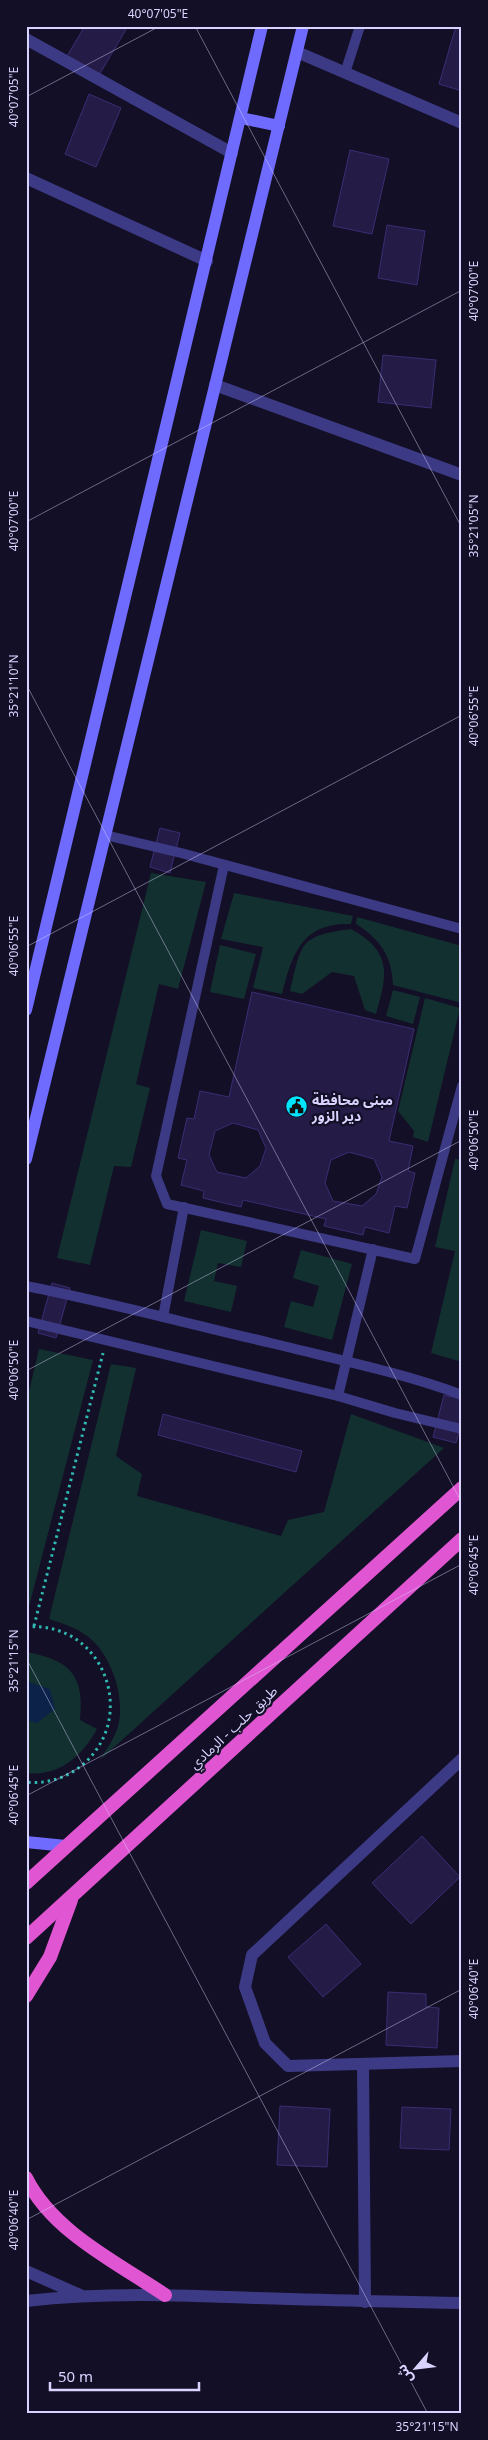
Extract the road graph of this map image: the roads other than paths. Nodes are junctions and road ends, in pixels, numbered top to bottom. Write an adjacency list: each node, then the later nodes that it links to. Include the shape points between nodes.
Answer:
1 (262, 26): 7 (main road)
2 (303, 26): 5 (main road)
3 (360, 26): 6 (lane)
4 (26, 39): 10 (street)
5 (297, 52): 6 (street); 9 (main road)
6 (345, 73): 8 (street)
7 (240, 118): 9 (main road); 10 (main road)
8 (462, 123)
9 (279, 126): 13 (main road)
10 (232, 153): 12 (main road)
11 (26, 178): 12 (street)
12 (207, 261): 18 (main road)
13 (215, 385): 14 (street); 15 (main road)
14 (462, 475)
15 (105, 836): 16 (lane); 20 (main road)
16 (224, 865): 17 (lane); 21 (lane, via 156,1176 167,1204)
17 (462, 929)
18 (26, 1010)
19 (462, 1086): 22 (lane, via 415,1259)
20 (26, 1159)
21 (184, 1208): 22 (lane); 24 (lane)
22 (373, 1249): 26 (lane)
23 (26, 1286): 24 (lane)
24 (163, 1317): 26 (lane)
25 (26, 1321): 28 (lane)
26 (347, 1362): 27 (lane); 28 (lane)
27 (462, 1394)
28 (338, 1396): 29 (lane)
29 (462, 1429)
30 (462, 1488): 34 (highway, طريق حلب - الرمادي)
31 (462, 1539): 36 (highway, طريق حلب - الرمادي)
32 (462, 1759): 40 (street, via 252,1954 245,1987 265,2043 288,2066)
33 (26, 1842): 34 (main road)
34 (66, 1846): 35 (highway, طريق حلب - الرمادي)
35 (26, 1883)
36 (72, 1898): 37 (highway, طريق حلب - الرمادي); 38 (highway, via 50,1957)
37 (26, 1938)
38 (26, 1996)
39 (462, 2061): 40 (street)
40 (363, 2065): 46 (street)
41 (26, 2178): 44 (highway, via 33,2192 72,2233)
42 (26, 2271): 43 (street)
43 (80, 2295): 44 (street); 45 (street)
44 (165, 2295): 46 (street)
45 (26, 2301)
46 (365, 2302): 47 (street)
47 (462, 2302)

